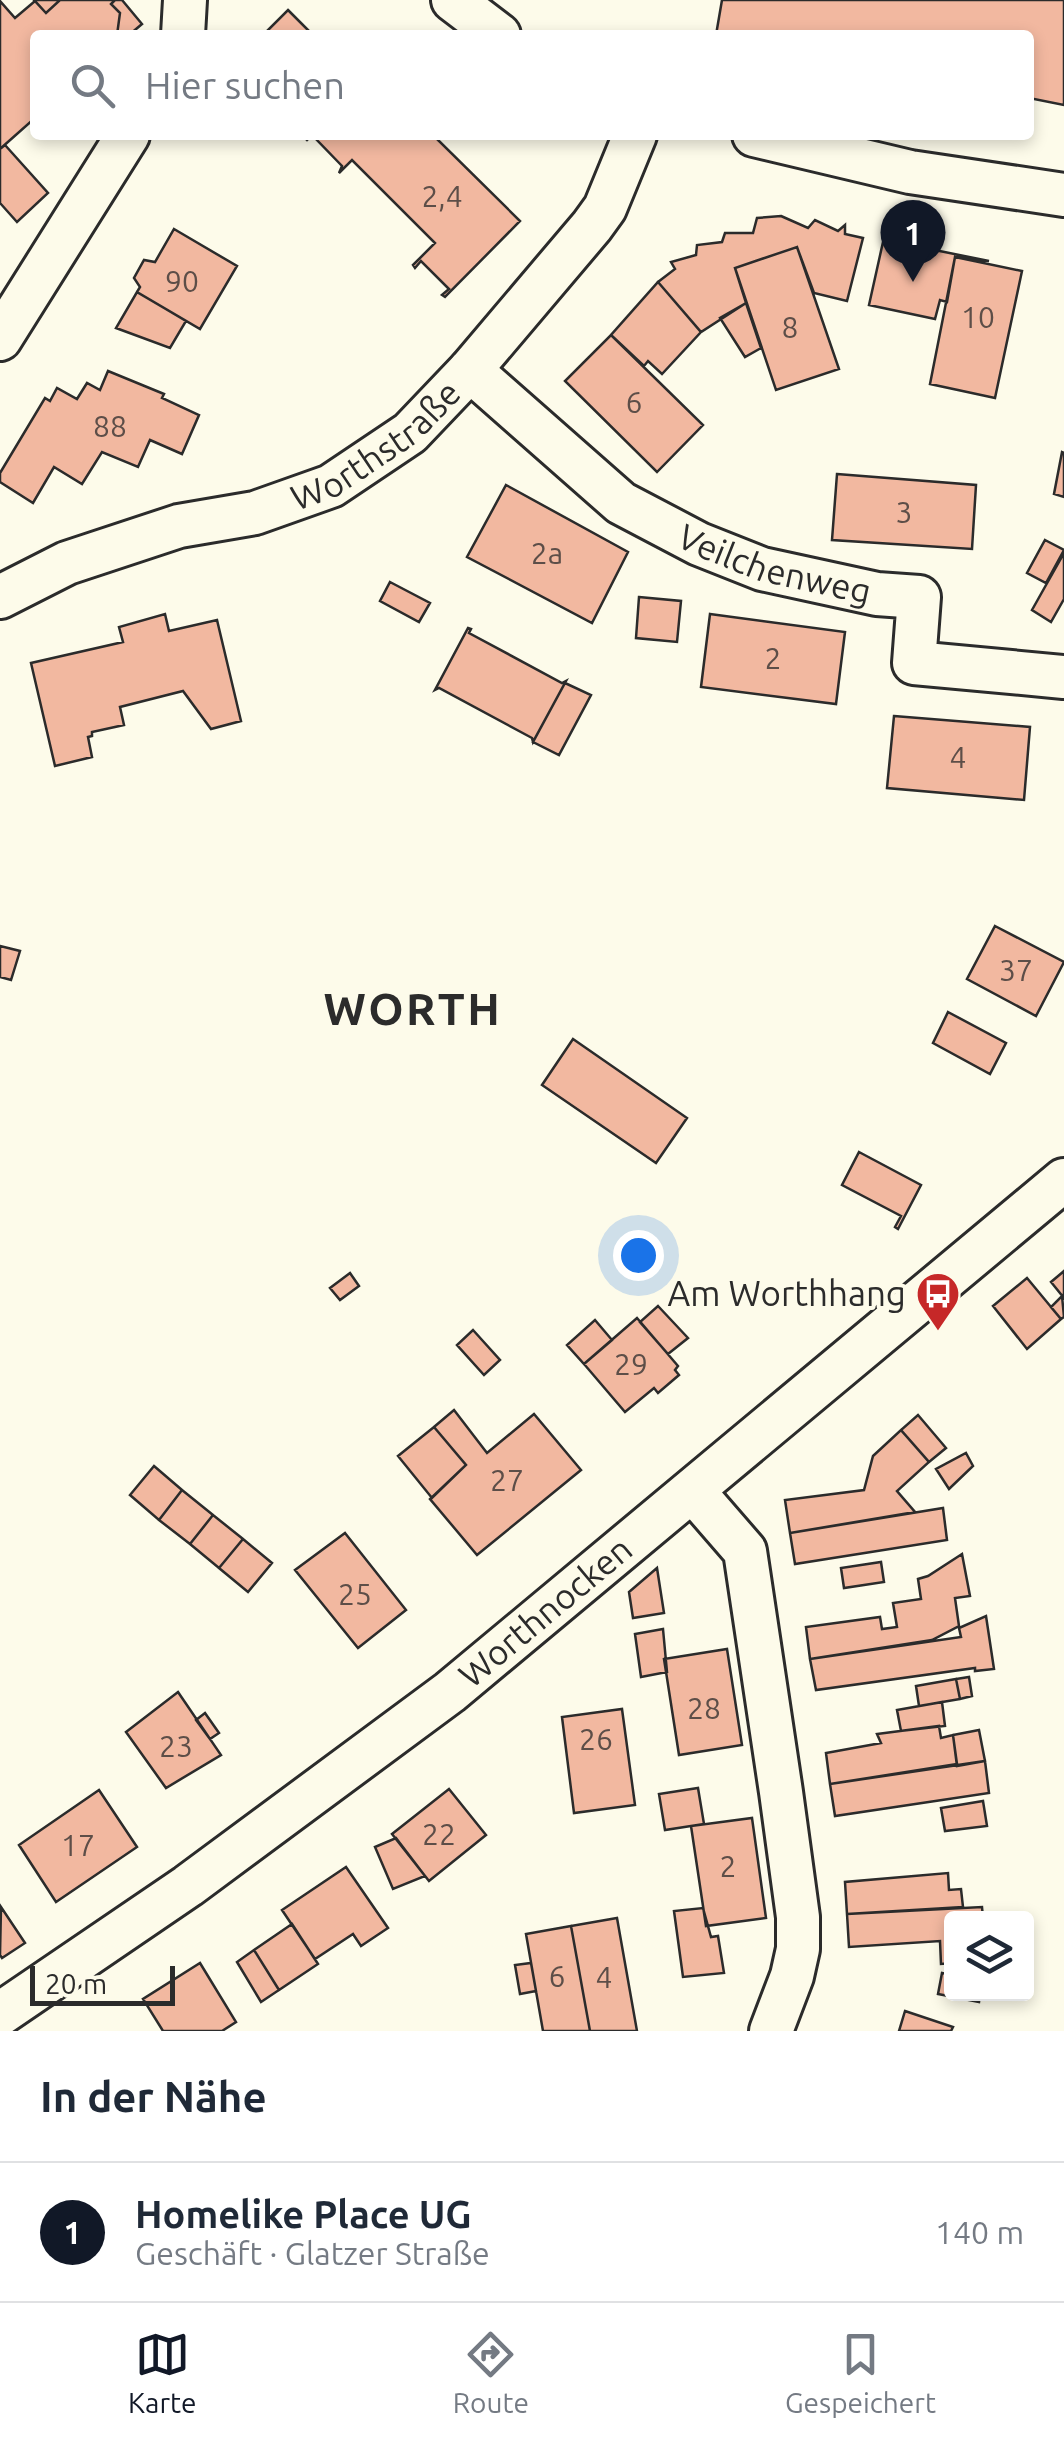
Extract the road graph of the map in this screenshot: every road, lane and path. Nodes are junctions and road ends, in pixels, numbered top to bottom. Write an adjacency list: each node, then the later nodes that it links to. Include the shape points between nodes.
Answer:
1 (186, 0): 3 (street)
2 (453, 0): 4 (street)
3 (183, 30)
4 (492, 30)
5 (125, 140): 9 (street)
6 (632, 140): 10 (street, Worthstraße, via 605,208)
7 (775, 140): 8 (street, via 910,172)
8 (1064, 195)
9 (0, 338)
10 (470, 370): 11 (street, Worthstraße, via 410,433 331,486 68,563); 12 (street, Veilchenweg, via 622,503 699,544 762,569 919,597 914,663)
11 (0, 598)
12 (1064, 676)
13 (1064, 1180): 14 (street, Worthnocken)
14 (694, 1491): 15 (street, Worthnocken, via 450,1692 188,1886); 16 (street, via 745,1551 786,1828 798,1949)
15 (0, 2014)
16 (770, 2031)

